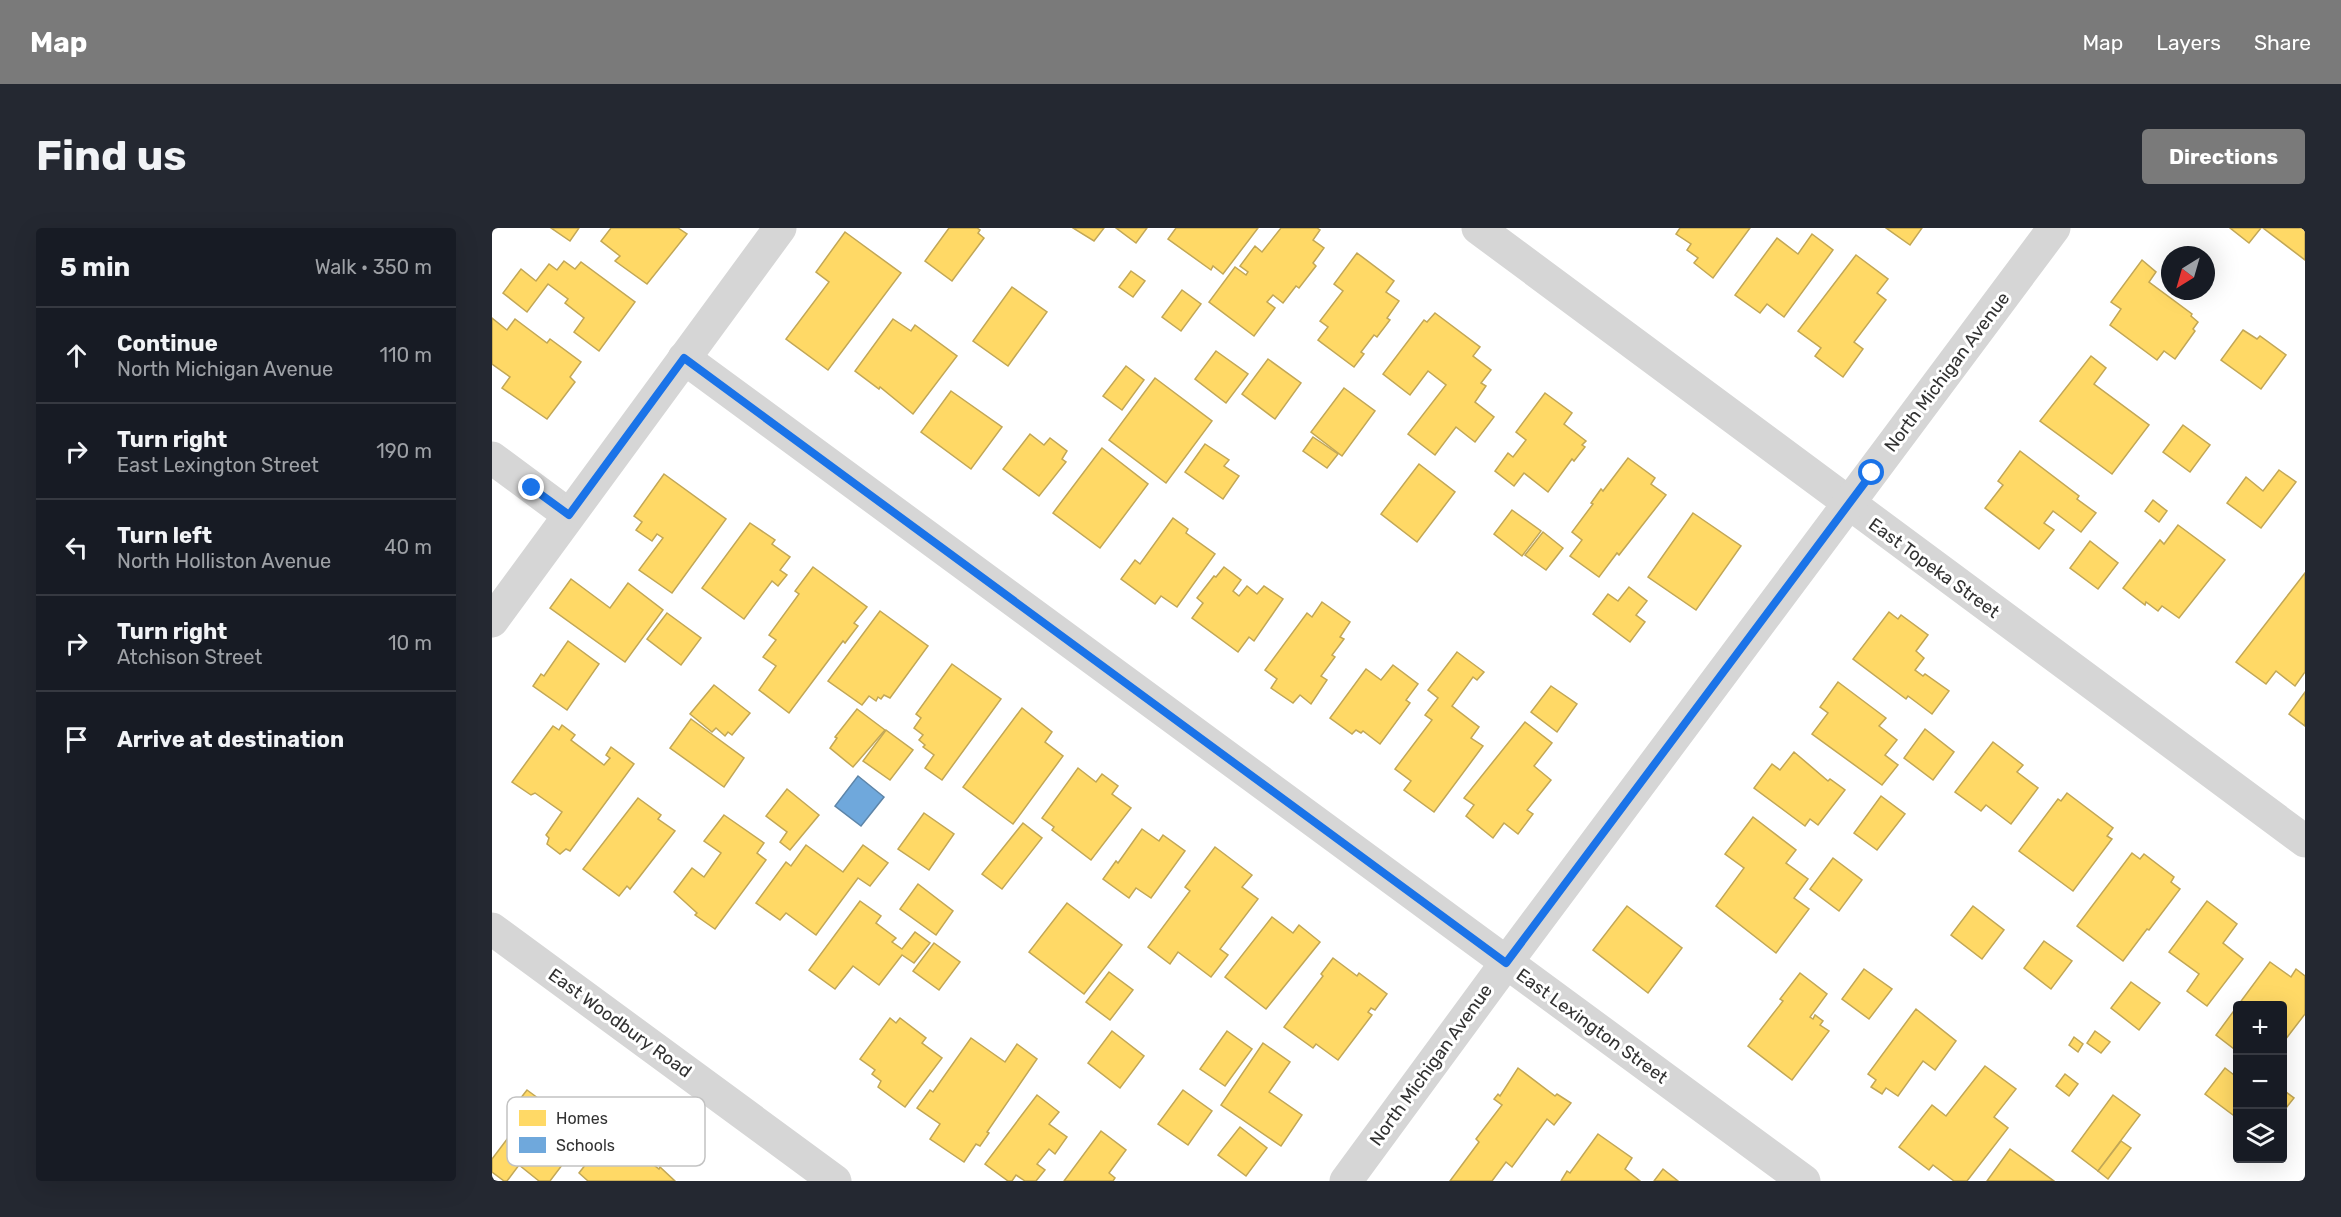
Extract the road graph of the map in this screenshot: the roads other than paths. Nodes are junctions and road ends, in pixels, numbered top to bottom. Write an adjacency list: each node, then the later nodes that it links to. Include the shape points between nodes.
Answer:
1 (780, 228): 4 (street)
2 (1478, 228): 6 (street, East Topeka Street)
3 (2054, 228): 6 (street, North Michigan Avenue)
4 (684, 358): 7 (street); 11 (street, East Lexington Street)
5 (492, 458): 7 (street)
6 (1849, 504): 9 (street, East Topeka Street); 11 (street, North Michigan Avenue)
7 (569, 515): 8 (street)
8 (492, 621)
9 (2305, 841)
10 (492, 929): 12 (street, East Woodbury Road)
11 (1506, 963): 13 (street, North Michigan Avenue); 14 (street, East Lexington Street)
12 (835, 1181)
13 (1346, 1181)
14 (1804, 1181)

